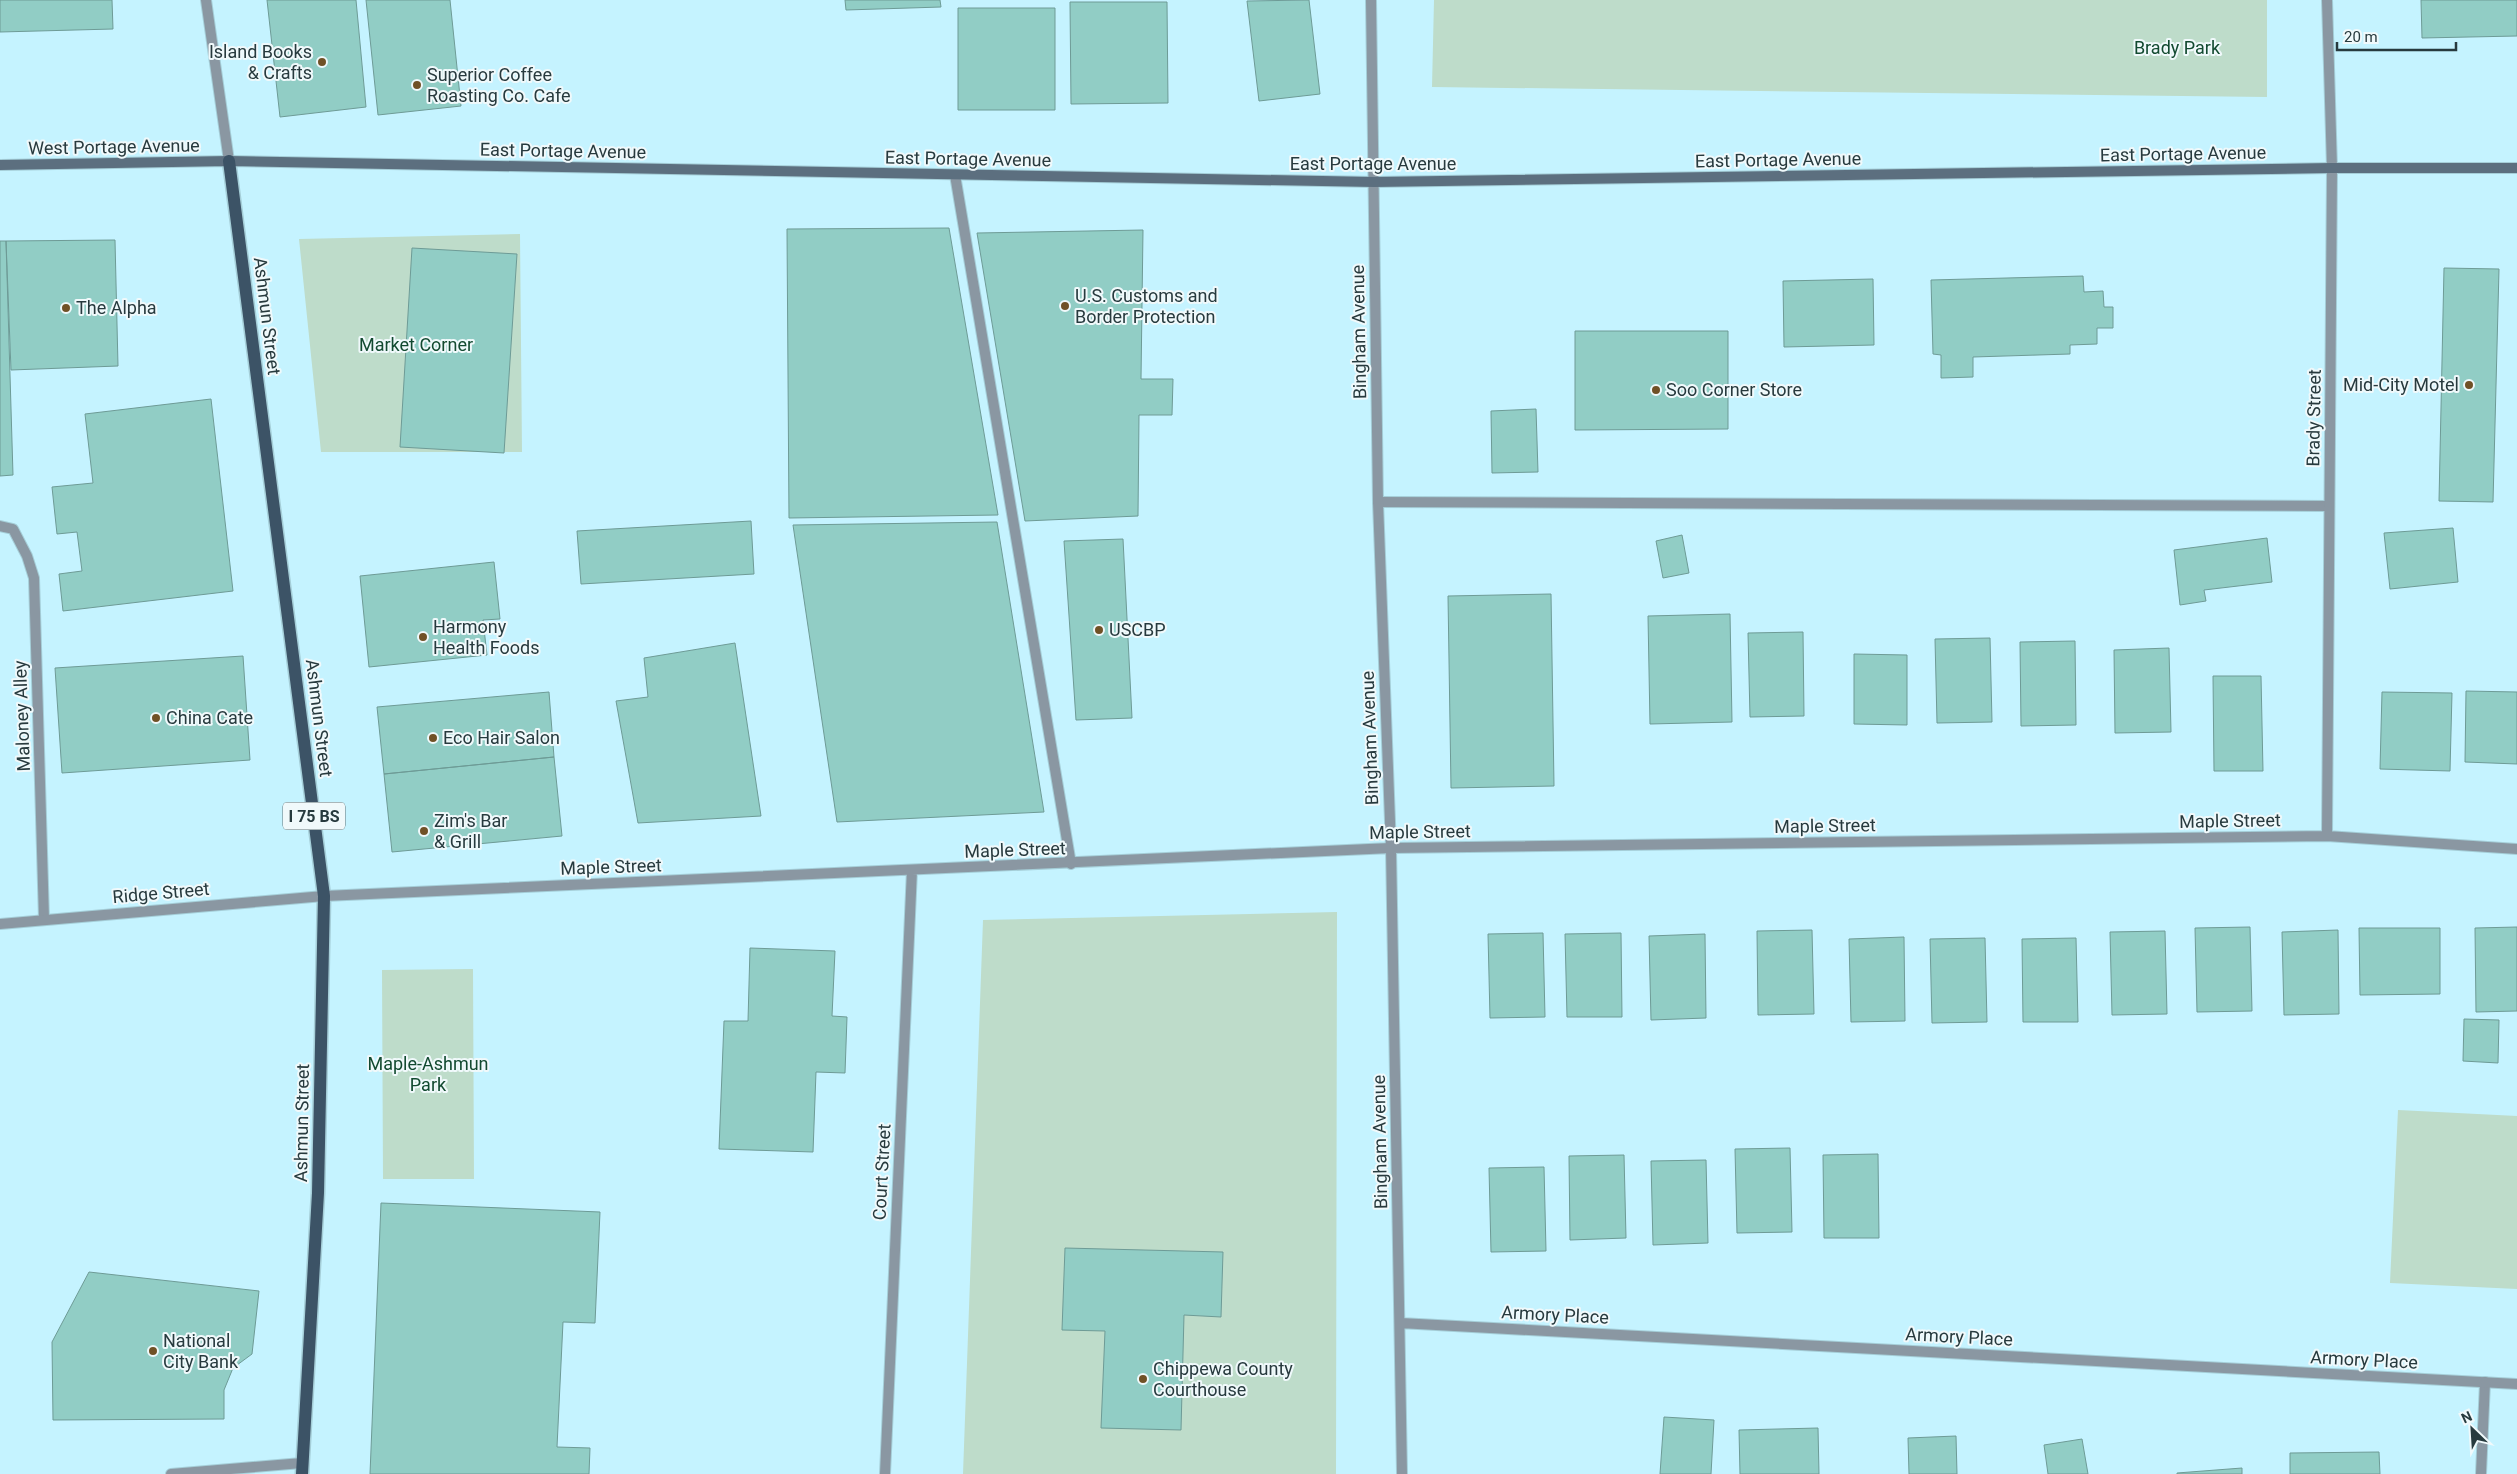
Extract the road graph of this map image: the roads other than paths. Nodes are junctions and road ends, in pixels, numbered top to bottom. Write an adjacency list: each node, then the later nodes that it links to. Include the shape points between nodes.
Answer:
1 (206, 0): 4 (street, Ashmun Street)
2 (1371, 0): 9 (street, Bingham Avenue)
3 (2327, 0): 6 (street, Brady Street)
4 (229, 162): 5 (main road, West Portage Avenue); 8 (main road, East Portage Avenue); 18 (main road, Ashmun Street / I 75 BS)
5 (0, 165)
6 (2332, 168): 7 (main road, East Portage Avenue); 9 (main road, East Portage Avenue); 11 (street, Brady Street)
7 (2517, 168)
8 (955, 175): 9 (main road, East Portage Avenue); 16 (street)
9 (1374, 182): 10 (street, Bingham Avenue)
10 (1378, 502): 11 (street); 14 (street, Bingham Avenue)
11 (2329, 506): 13 (street, Brady Street)
12 (0, 526): 19 (street, Maloney Alley, via 13,530 34,578)
13 (2327, 836): 14 (street, Maple Street); 15 (street, Maple Street)
14 (1391, 848): 16 (street, Maple Street); 21 (street, Bingham Avenue)
15 (2517, 849)
16 (1071, 864): 17 (street, Maple Street)
17 (912, 870): 18 (street, Maple Street); 26 (street, Court Street)
18 (324, 896): 19 (street, Ridge Street); 24 (main road, Ashmun Street / I 75 BS, via 318,1193)
19 (44, 919): 20 (street, Ridge Street)
20 (0, 924)
21 (1400, 1323): 22 (street, Armory Place); 27 (street, Bingham Avenue)
22 (2485, 1382): 23 (street, Armory Place); 28 (street)
23 (2517, 1384)
24 (302, 1468): 25 (street)
25 (171, 1474)
26 (885, 1474)
27 (1402, 1474)
28 (2481, 1474)

